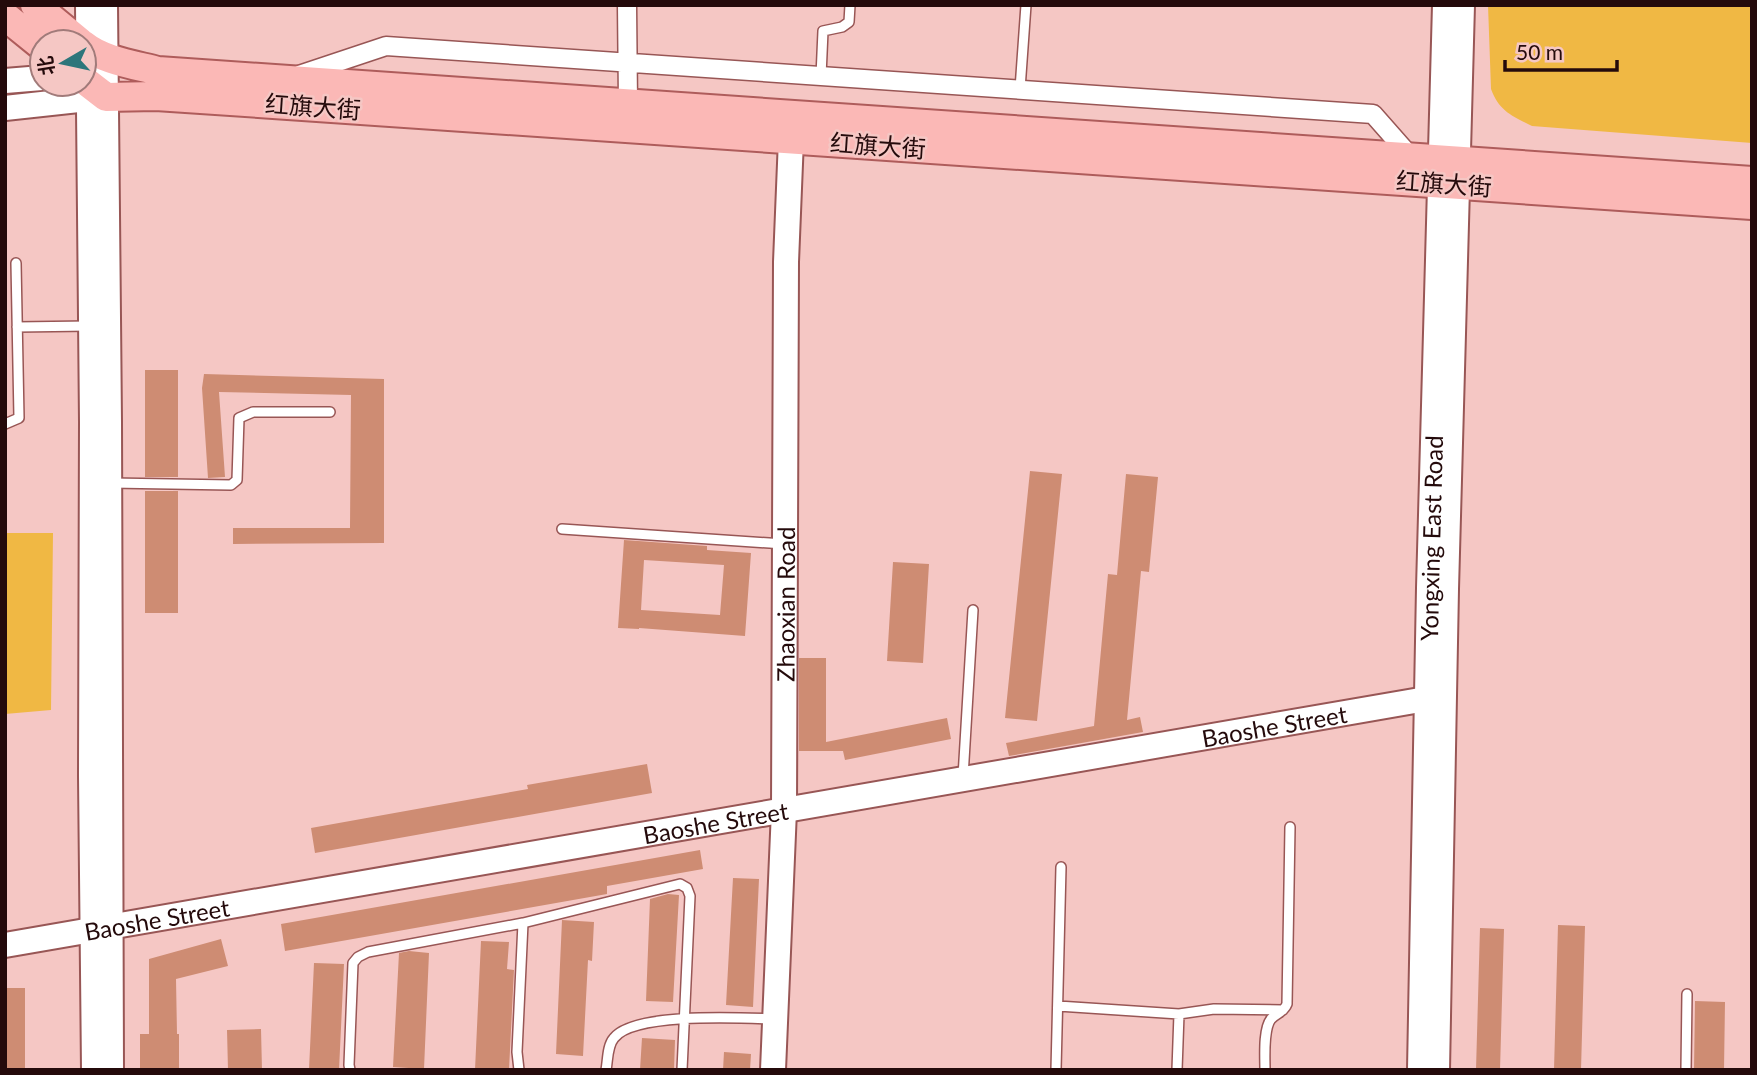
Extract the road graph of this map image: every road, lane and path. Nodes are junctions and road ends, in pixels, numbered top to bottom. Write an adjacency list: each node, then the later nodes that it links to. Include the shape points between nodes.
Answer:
1 (35, 5): 10 (main road)
2 (88, 5): 11 (main road)
3 (106, 5): 13 (main road)
4 (627, 5): 14 (street)
5 (850, 5): 17 (lane, via 849,22 823,31)
6 (1026, 5): 21 (lane)
7 (1445, 5): 29 (main road, Yongxing East Road)
8 (1462, 5): 29 (main road, Yongxing East Road)
9 (5, 16): 12 (main road)
10 (55, 28)
11 (89, 28)
12 (28, 35)
13 (98, 40)
14 (628, 62): 17 (street); 19 (street, via 386,46); 25 (street)
15 (98, 71): 19 (main road, 红旗大街)
16 (98, 74): 27 (main road, 红旗大街, via 156,96)
17 (821, 76): 21 (street)
18 (28, 79): 20 (main road)
19 (285, 80): 25 (main road, 红旗大街)
20 (5, 81)
21 (1020, 89): 28 (street, via 1373,114)
22 (28, 98): 26 (main road, 红旗大街)
23 (91, 98): 33 (main road)
24 (92, 98): 37 (main road)
25 (628, 103): 28 (main road, 红旗大街)
26 (5, 108)
27 (791, 139): 29 (main road, 红旗大街); 39 (main road, Zhaoxian Road)
28 (1410, 156): 29 (main road, 红旗大街)
29 (1449, 171): 30 (main road, 红旗大街); 31 (main road, 红旗大街); 41 (main road, Yongxing East Road); 66 (main road, Yongxing East Road)
30 (1752, 181)
31 (1752, 205)
32 (16, 263): 34 (lane)
33 (91, 326): 34 (lane); 47 (main road)
34 (17, 327): 36 (lane, via 19,418)
35 (330, 412): 37 (lane, via 253,412 239,418 237,480 231,485)
36 (5, 424)
37 (109, 483): 47 (main road)
38 (562, 529): 39 (lane)
39 (786, 544): 43 (main road, Zhaoxian Road)
40 (973, 610): 42 (lane)
41 (1426, 699): 42 (main road, Baoshe Street); 65 (main road, Yongxing East Road)
42 (963, 779): 43 (main road, Baoshe Street)
43 (784, 810): 47 (main road, Baoshe Street); 53 (main road, Zhaoxian Road)
44 (1290, 827): 51 (lane, via 1287,1004)
45 (1061, 867): 50 (lane)
46 (523, 923): 54 (lane, via 680,884 687,888); 57 (lane, via 358,957 353,963); 58 (lane)
47 (101, 928): 48 (main road, Baoshe Street); 55 (main road); 56 (main road)
48 (5, 945)
49 (1687, 994): 67 (lane)
50 (1058, 1006): 52 (lane); 62 (lane)
51 (1283, 1010): 52 (lane, via 1214,1009); 64 (lane, via 1266,1028)
52 (1179, 1014): 63 (lane)
53 (775, 1019): 54 (lane); 61 (main road, Zhaoxian Road)
54 (684, 1020): 59 (lane, via 623,1030 610,1046); 60 (lane)
55 (93, 1070)
56 (111, 1070)
57 (350, 1070)
58 (519, 1070)
59 (606, 1070)
60 (682, 1070)
61 (774, 1070)
62 (1056, 1070)
63 (1177, 1070)
64 (1265, 1070)
65 (1420, 1070)
66 (1437, 1070)
67 (1686, 1070)

